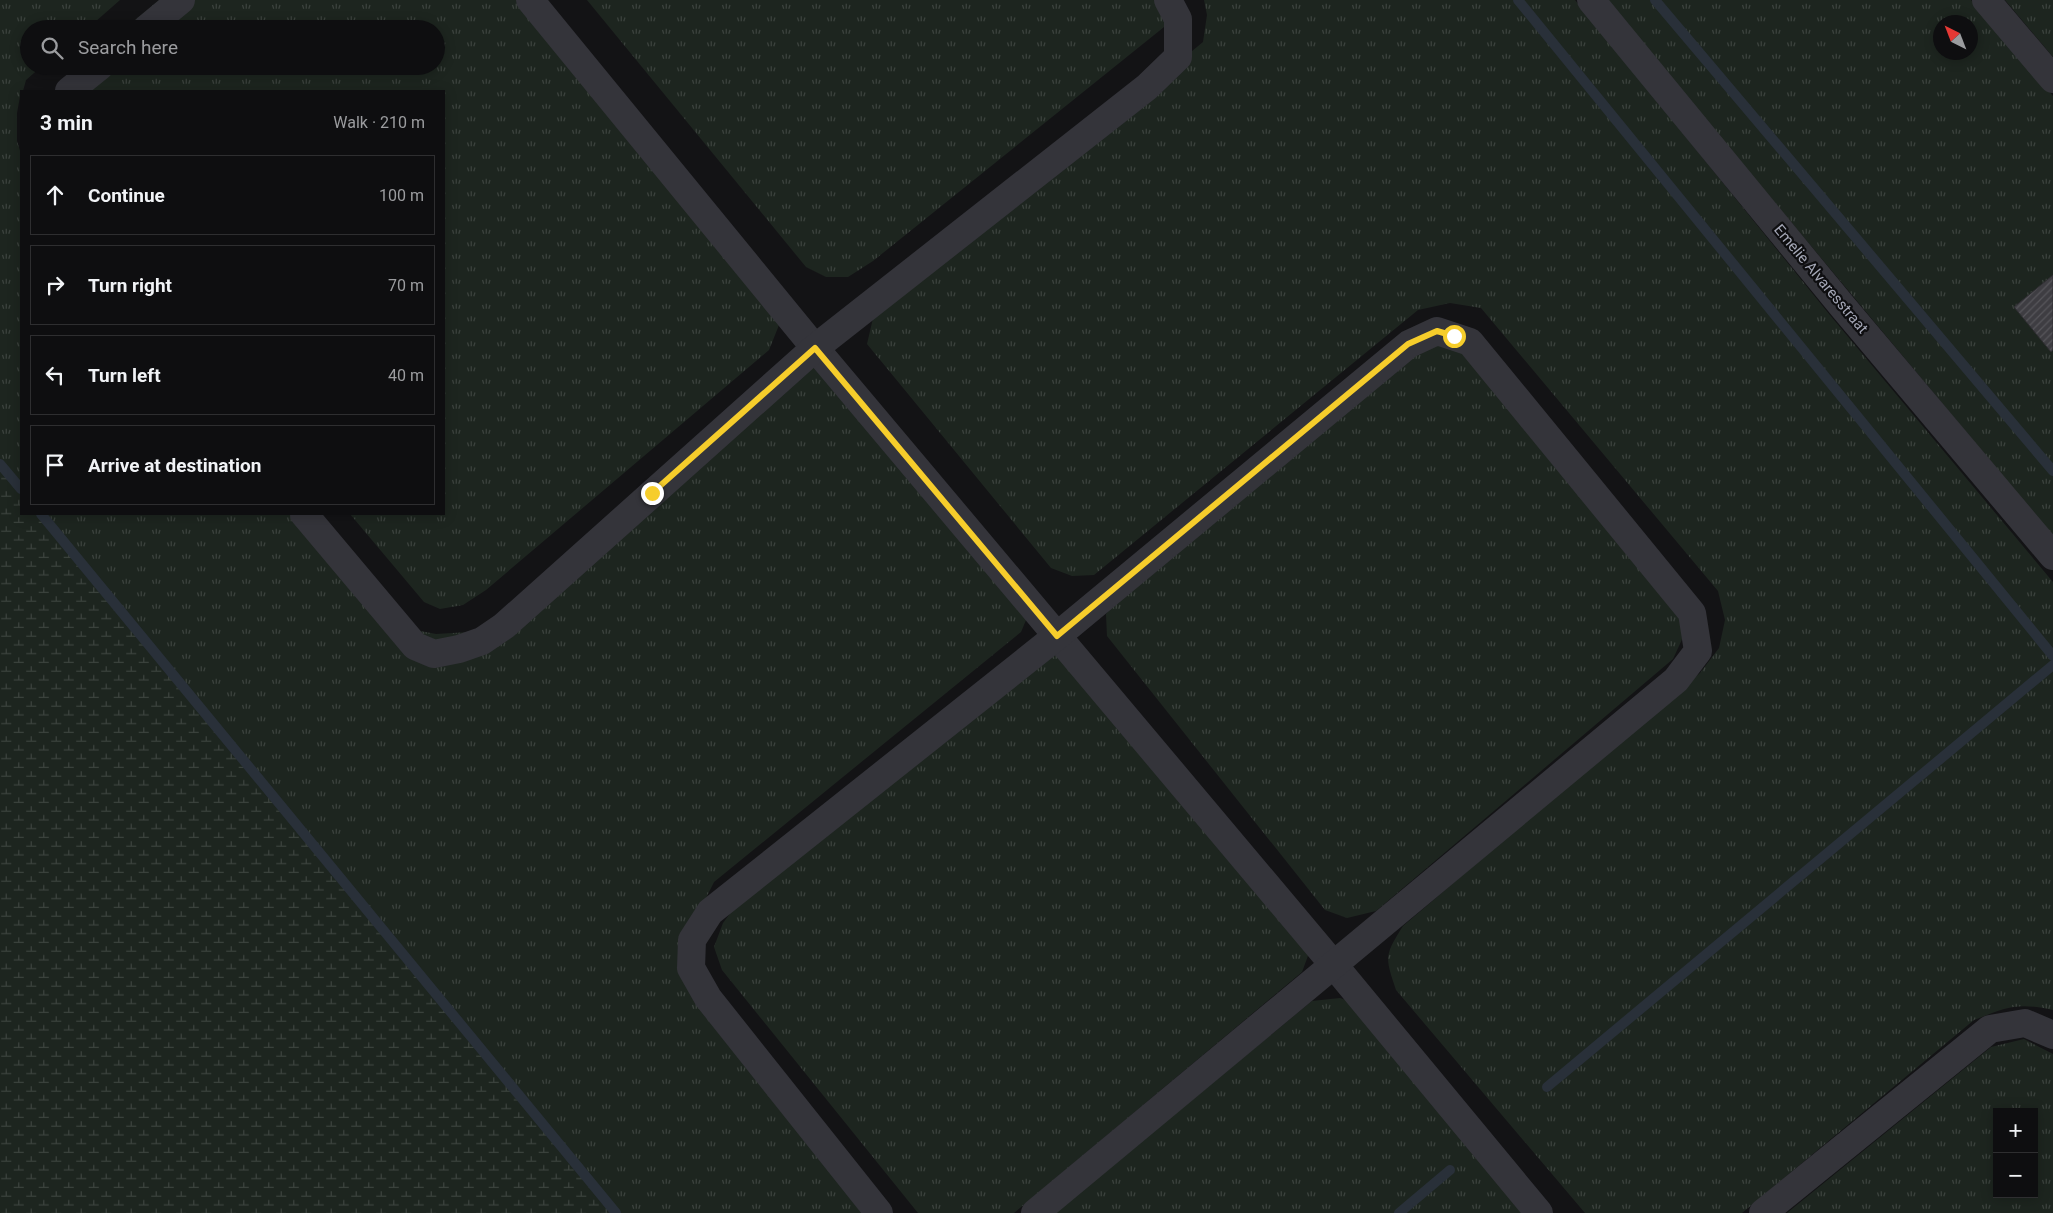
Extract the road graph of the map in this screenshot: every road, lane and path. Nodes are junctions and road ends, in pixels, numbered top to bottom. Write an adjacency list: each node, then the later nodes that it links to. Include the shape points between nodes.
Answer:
1 (181, 0): 6 (street)
2 (530, 0): 10 (street)
3 (1168, 0): 10 (street, via 1178,19 1178,57 1147,87)
4 (1591, 0): 12 (street, Emelie Alvaresstraat)
5 (1986, 0): 8 (street)
6 (157, 20)
7 (89, 75): 9 (street)
8 (2053, 79)
9 (70, 90)
10 (815, 348): 11 (street, via 504,626 482,641 458,649 434,654 415,646); 13 (street)
11 (305, 515)
12 (2053, 556)
13 (1057, 636): 14 (street); 14 (street, via 1408,344 1437,331 1470,342 1692,613 1698,651 1676,680); 16 (street, via 710,912 692,940 691,968 708,998)
14 (1332, 964): 17 (street); 18 (street)
15 (2053, 1035): 19 (street, via 2025,1023 1990,1029)
16 (879, 1213)
17 (1035, 1213)
18 (1538, 1213)
19 (1763, 1213)

